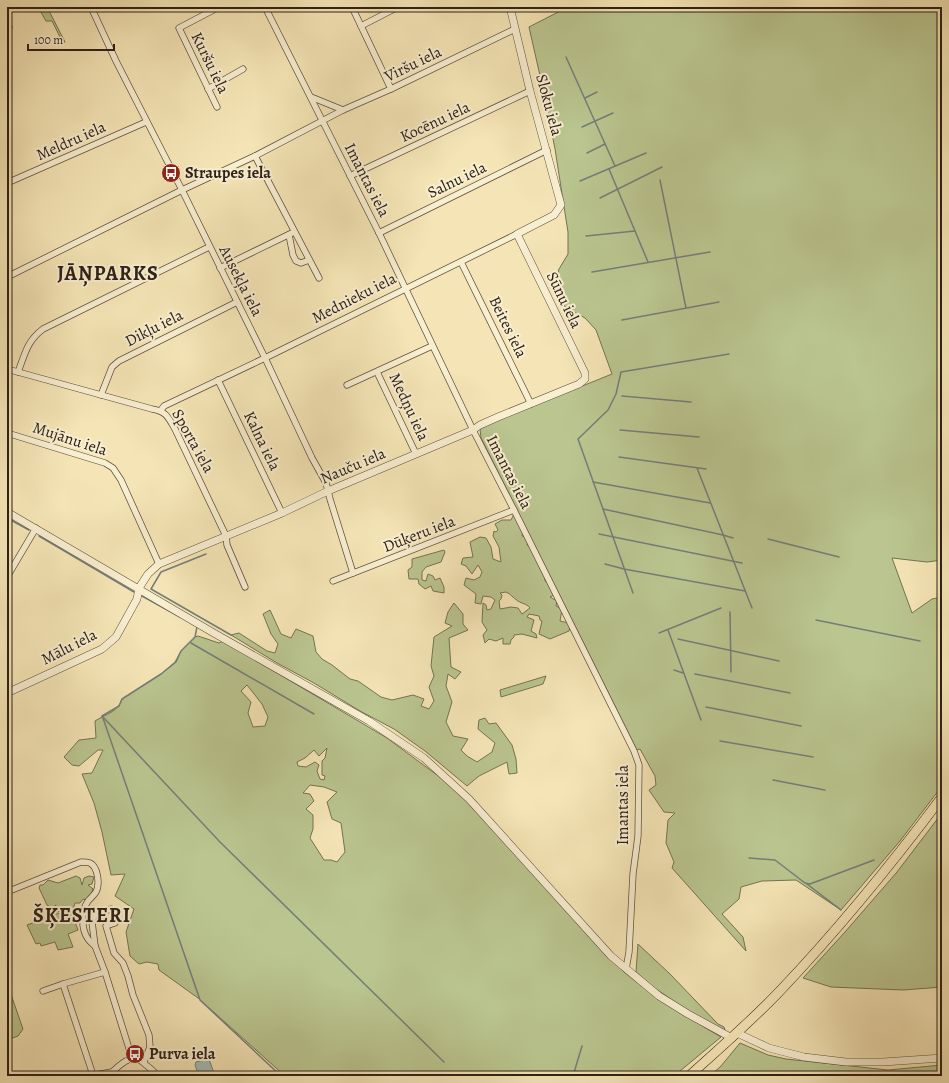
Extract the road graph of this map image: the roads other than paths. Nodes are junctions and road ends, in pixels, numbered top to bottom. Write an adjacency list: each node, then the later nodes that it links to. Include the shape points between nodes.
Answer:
1 (91, 7): 16 (street, Ausekļa iela)
2 (219, 7): 10 (street, Kuršu iela, via 179,28)
3 (265, 7): 13 (street, Imantas iela)
4 (352, 7): 7 (street)
5 (398, 7): 7 (street)
6 (510, 7): 8 (street, Sloku iela)
7 (361, 26): 11 (street)
8 (515, 29): 11 (street, Viršu iela); 12 (street, Sloku iela)
9 (243, 69): 10 (street)
10 (208, 89): 14 (street, Kuršu iela)
11 (391, 89): 15 (street, Viršu iela)
12 (530, 91): 18 (street, Sloku iela); 20 (street, Kocēnu iela)
13 (311, 97): 15 (street); 17 (street, Imantas iela)
14 (217, 107)
15 (343, 110): 17 (street, Viršu iela)
16 (146, 122): 21 (street, Meldru iela); 22 (street, Ausekļa iela)
17 (323, 122): 19 (street); 20 (street, Imantas iela)
18 (547, 150): 23 (street, Sloku iela, via 561,205); 24 (street, Salnu iela)
19 (255, 156): 22 (street); 25 (street)
20 (350, 176): 24 (street, Imantas iela)
21 (7, 183)
22 (182, 190): 27 (street, Ausekļa iela); 31 (street)
23 (559, 209): 26 (street, Mednieku iela, via 554,215)
24 (380, 233): 33 (street, Imantas iela)
25 (292, 234): 28 (street); 28 (street, via 296,262); 30 (street)
26 (517, 234): 29 (street, Mednieku iela); 40 (street, Sūnu iela, via 585,373)
27 (209, 247): 30 (street, Ausekļa iela); 38 (street, via 43,329 29,344)
28 (309, 260): 32 (street)
29 (461, 262): 33 (street, Mednieku iela); 44 (street, Beites iela)
30 (220, 268): 34 (street, Ausekļa iela)
31 (7, 277)
32 (319, 278)
33 (405, 288): 35 (street, Imantas iela); 36 (street, Mednieku iela)
34 (237, 302): 36 (street, Ausekļa iela); 43 (street, Dikļu iela, via 119,361 112,367)
35 (432, 346): 39 (street); 46 (street, Imantas iela)
36 (265, 358): 41 (street, Mednieku iela); 49 (street, Ausekļa iela)
37 (7, 369): 38 (street, Sporta iela)
38 (18, 372): 43 (street, Sporta iela)
39 (378, 372): 42 (street); 48 (street, Medņu iela)
40 (585, 379): 44 (street, Nauču iela, via 579,384)
41 (218, 380): 45 (street, Mednieku iela, via 164,406); 52 (street, Kalna iela)
42 (347, 385)
43 (101, 395): 45 (street, Sporta iela)
44 (530, 404): 46 (street, Nauču iela)
45 (161, 410): 54 (street, Sporta iela, via 175,429)
46 (472, 430): 48 (street, Nauču iela); 50 (street, Imantas iela)
47 (7, 433): 55 (street, Mujānu iela, via 78,454 113,468 121,480)
48 (416, 454): 49 (street, Nauču iela)
49 (328, 491): 52 (street, Nauču iela); 56 (street, Ausekļa iela)
50 (514, 510): 56 (street, Dūķeru iela); 67 (street, Imantas iela, via 639,765 638,836)
51 (7, 512): 53 (street)
52 (282, 513): 54 (street, Nauču iela)
53 (36, 528): 57 (street); 60 (street)
54 (226, 536): 55 (street, Nauču iela); 59 (street, Sporta iela, via 227,545)
55 (159, 564): 60 (street, Nauču iela, via 148,574)
56 (353, 573): 58 (street, Dūķeru iela)
57 (7, 578)
58 (333, 581)
59 (245, 587)
60 (139, 588): 61 (street, Mālu iela, via 137,599 116,637 102,649); 67 (street, via 369,721 424,758 469,799 611,956)
61 (7, 693)
62 (942, 797): 71 (highway, via 830,936)
63 (7, 892): 66 (street, via 81,862 90,864 94,867 98,879 97,891 88,901 82,918 88,939)
64 (111, 909): 66 (street, via 96,914 93,918)
65 (115, 923): 74 (street, via 106,926 114,953 123,963 149,1035 150,1047)
66 (95, 946): 68 (street)
67 (626, 969): 71 (street, via 659,996 688,1014)
68 (105, 972): 69 (street); 72 (street)
69 (63, 984): 70 (street); 76 (street)
70 (43, 991)
71 (735, 1035): 73 (street, via 768,1048 825,1060 883,1062); 79 (highway)
72 (132, 1058): 74 (street); 75 (street)
73 (942, 1058)
74 (144, 1062): 78 (street)
75 (112, 1072): 76 (street); 77 (street)
76 (91, 1075)
77 (123, 1076)
78 (157, 1076)
79 (689, 1076)

